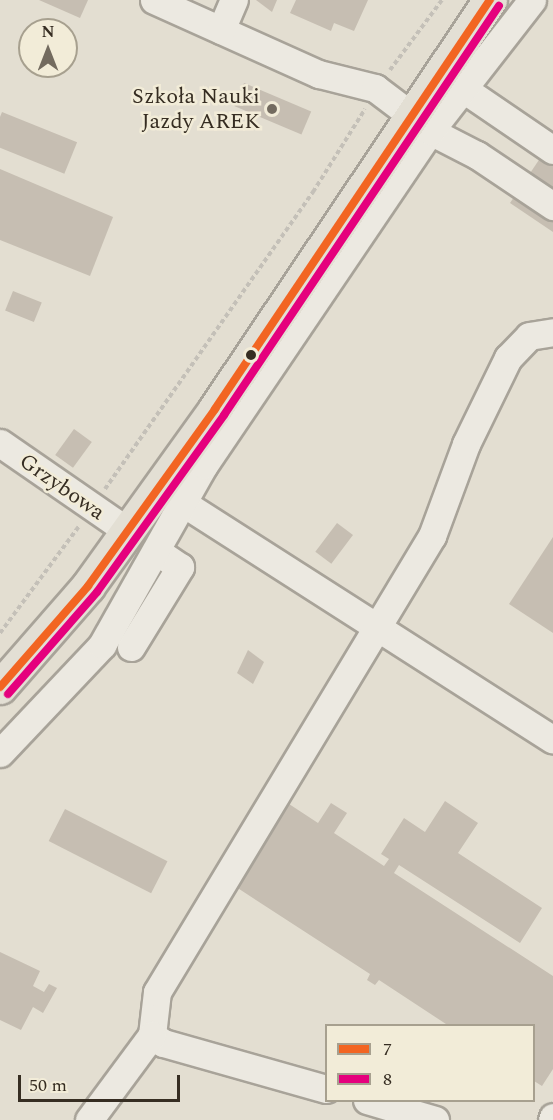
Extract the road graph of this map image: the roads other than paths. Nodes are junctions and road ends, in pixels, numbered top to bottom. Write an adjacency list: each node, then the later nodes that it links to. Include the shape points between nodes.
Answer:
1 (154, 0): 5 (street)
2 (234, 0): 5 (street)
3 (490, 0): 7 (main road)
4 (532, 0): 6 (street)
5 (221, 30): 7 (street, via 319,74 375,88)
6 (462, 88): 7 (street); 8 (street)
7 (421, 123): 9 (street); 12 (street); 13 (main road)
8 (553, 150)
9 (553, 206)
10 (553, 332): 15 (street, via 529,336 508,358 466,444 432,536)
11 (0, 443): 13 (street, Grzybowa)
12 (183, 503): 14 (street); 15 (street)
13 (126, 530): 17 (main road, via 58,624)
14 (156, 551): 16 (street, via 180,567); 19 (street, via 102,645)
15 (377, 627): 18 (street); 20 (street, via 157,992)
16 (131, 647)
17 (0, 687)
18 (553, 740)
19 (0, 753)
20 (152, 1035): 21 (street, via 163,1042); 23 (street)
21 (325, 1088)
22 (371, 1102): 24 (street)
23 (89, 1120)
24 (435, 1120)

